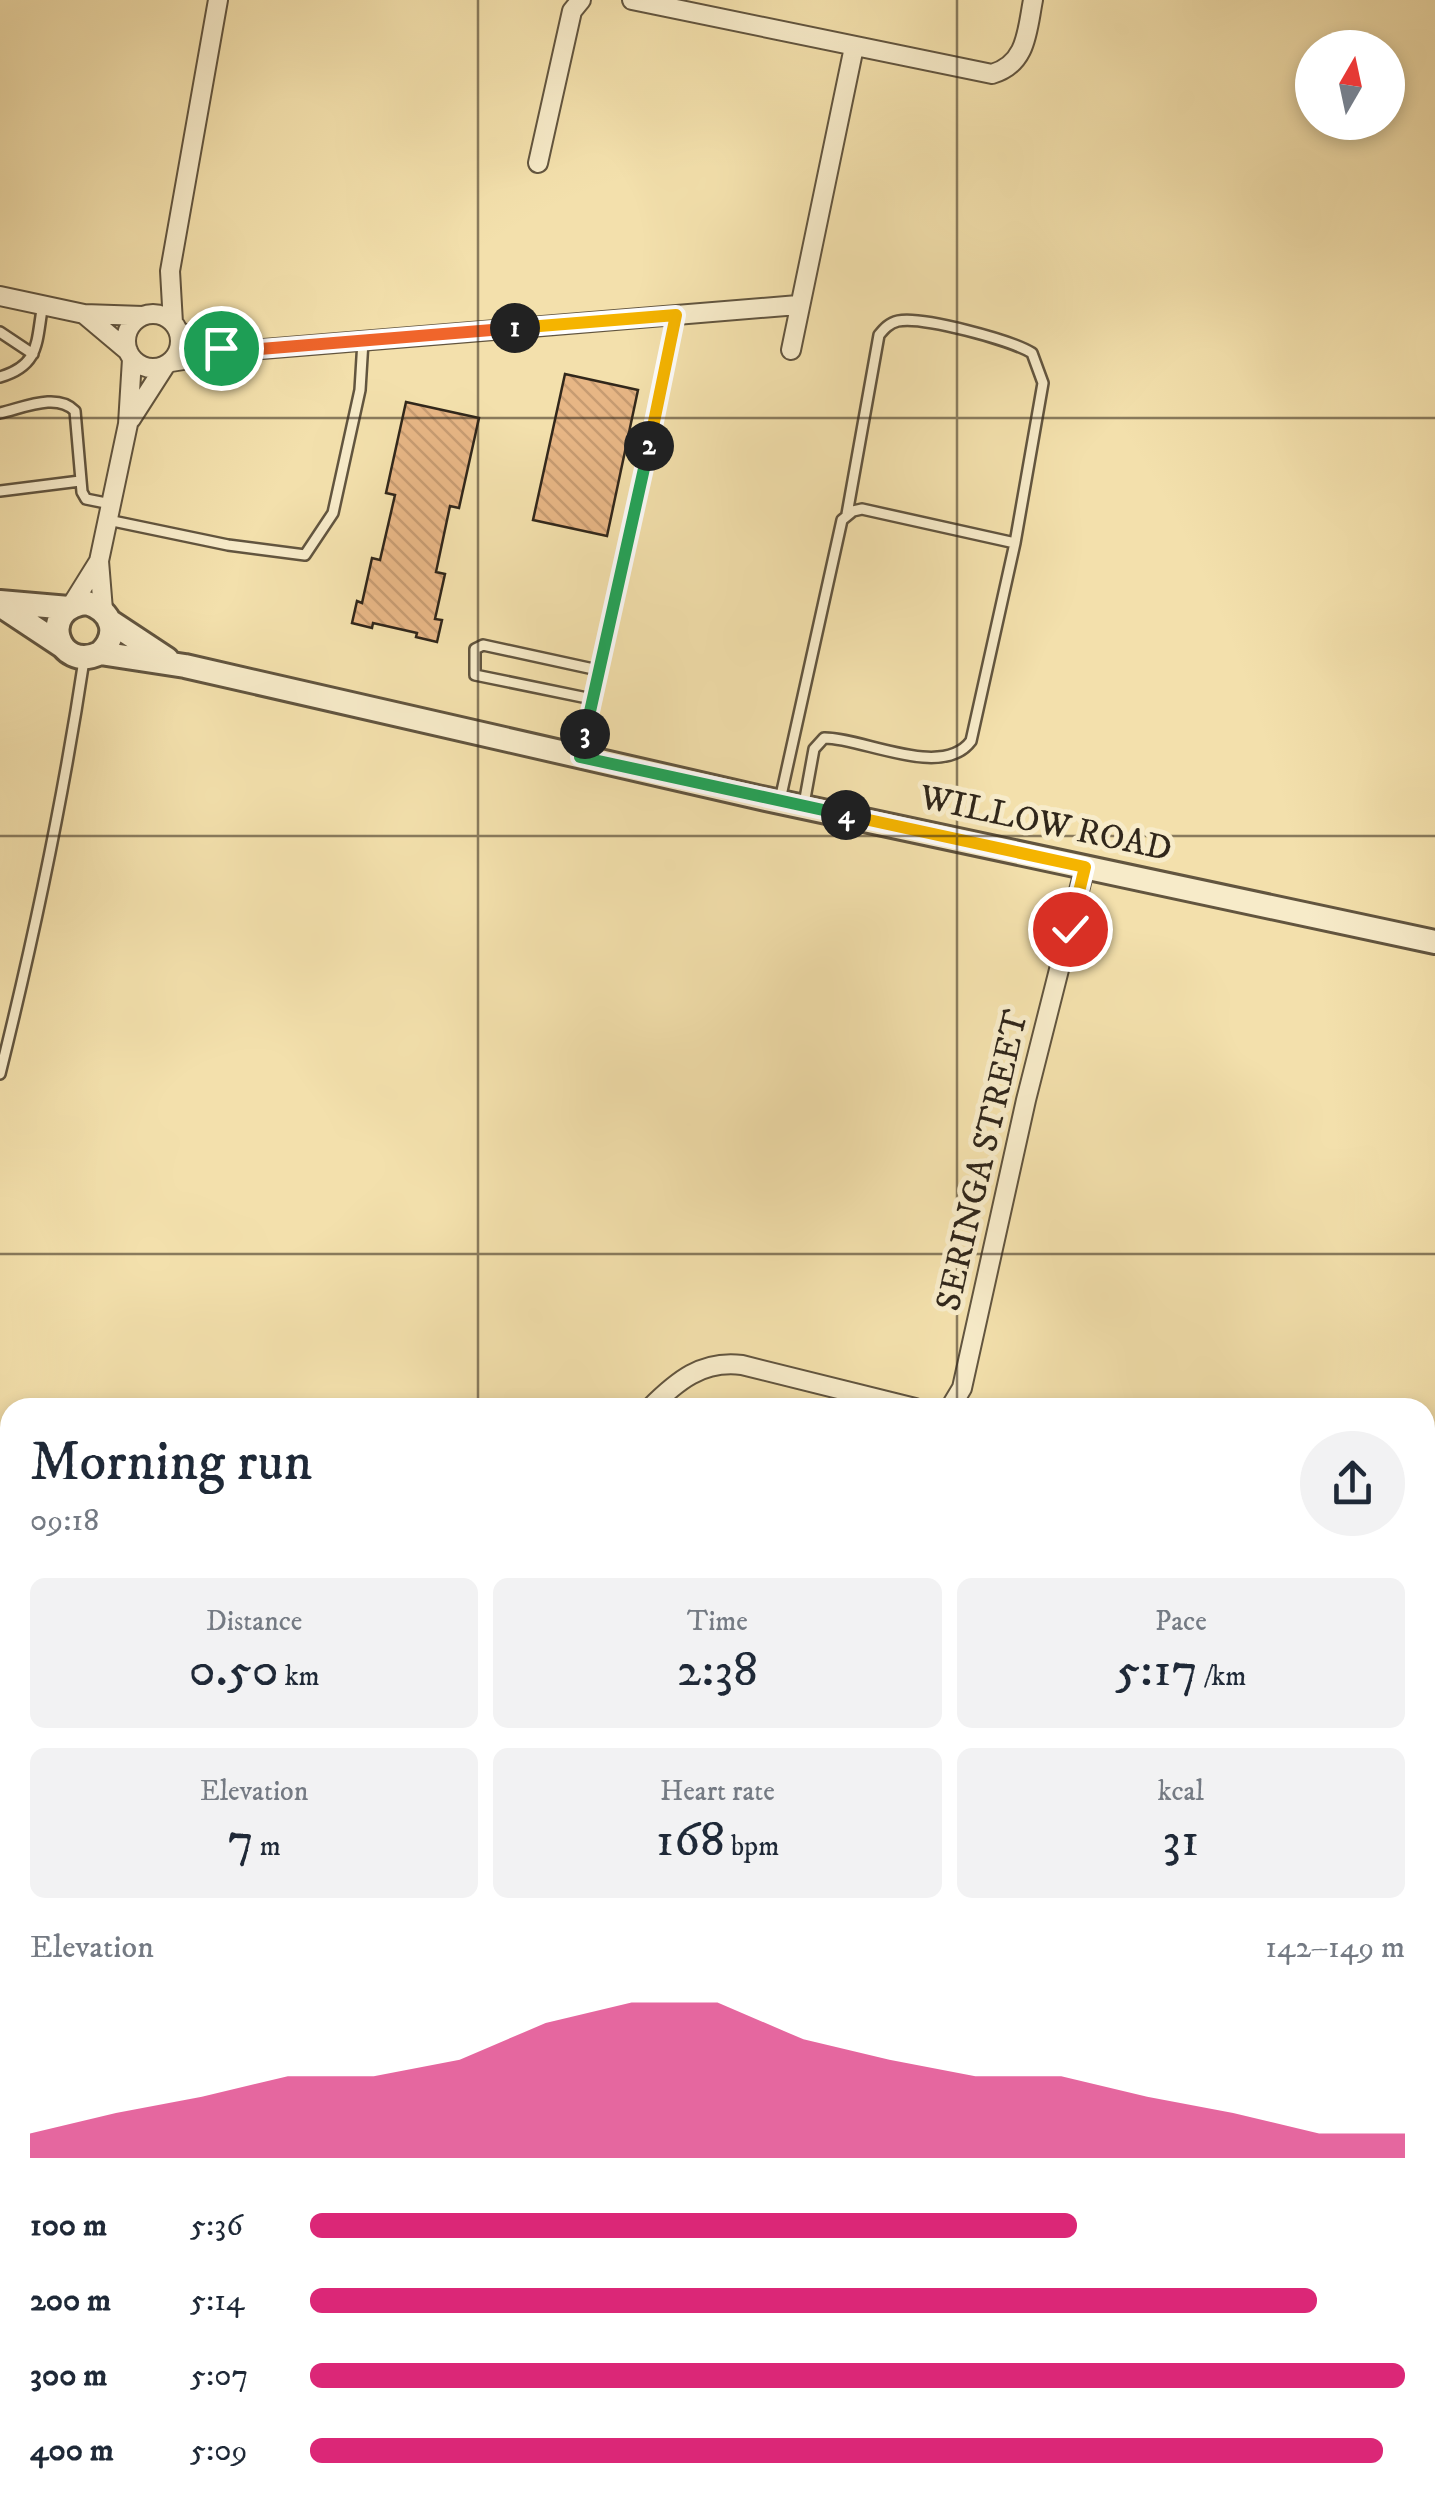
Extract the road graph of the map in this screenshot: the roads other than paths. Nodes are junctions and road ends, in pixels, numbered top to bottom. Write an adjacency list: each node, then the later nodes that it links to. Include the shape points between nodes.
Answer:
1 (218, 0): 7 (street)
2 (580, 0): 6 (street, via 572,11)
3 (632, 0): 5 (street)
4 (1033, 0): 5 (street, via 1022,52 1009,68 992,74)
5 (854, 46): 10 (street)
6 (538, 163)
7 (170, 271): 12 (street); 14 (street)
8 (0, 296): 9 (street)
9 (43, 304): 11 (street); 19 (lane)
10 (798, 305): 13 (street); 18 (street)
11 (84, 314): 12 (street); 20 (street)
12 (145, 315): 14 (street, via 158,314); 20 (street, via 128,330)
13 (676, 315): 16 (street); 37 (lane)
14 (176, 328): 17 (street); 21 (street, via 180,349)
15 (0, 332): 19 (lane)
16 (363, 341): 17 (street); 27 (lane, via 362,379 333,513 305,555 228,545)
17 (238, 350): 21 (street)
18 (791, 350)
19 (33, 354): 22 (lane, via 18,372)
20 (130, 355): 21 (street, via 151,368); 24 (street)
21 (168, 364): 24 (street)
22 (0, 378)
23 (0, 413): 25 (lane, via 67,403 75,412)
24 (128, 424): 27 (street)
25 (80, 481): 26 (lane); 27 (lane, via 86,499)
26 (0, 491)
27 (109, 512): 30 (street)
28 (846, 514): 29 (lane, via 862,509); 29 (lane, via 879,335 898,322 929,323 1013,344 1037,359 1042,384); 40 (lane)
29 (1015, 543): 41 (lane, via 967,747 935,756 902,755 824,738 814,749)
30 (99, 561): 32 (street); 33 (street)
31 (0, 604): 32 (street, WILLOW ROAD); 34 (street, WILLOW ROAD)
32 (70, 607): 33 (street, WILLOW ROAD, via 88,603); 34 (street, via 58,625)
33 (107, 616): 35 (street, via 111,640); 36 (street, WILLOW ROAD)
34 (62, 646): 35 (street, WILLOW ROAD, via 75,656)
35 (92, 656): 36 (street, WILLOW ROAD); 44 (lane)
36 (174, 664): 39 (street, WILLOW ROAD)
37 (598, 670): 38 (lane); 38 (lane, via 483,645 475,649 475,675)
38 (592, 699): 39 (lane)
39 (580, 757): 40 (street, WILLOW ROAD)
40 (779, 802): 41 (street, WILLOW ROAD)
41 (803, 806): 42 (street, WILLOW ROAD)
42 (1085, 867): 43 (street, WILLOW ROAD); 47 (street, SERINGA STREET)
43 (1435, 942)
44 (0, 1074)
45 (662, 1398): 46 (street, via 688,1375 721,1363)
46 (874, 1398)
47 (954, 1398)

